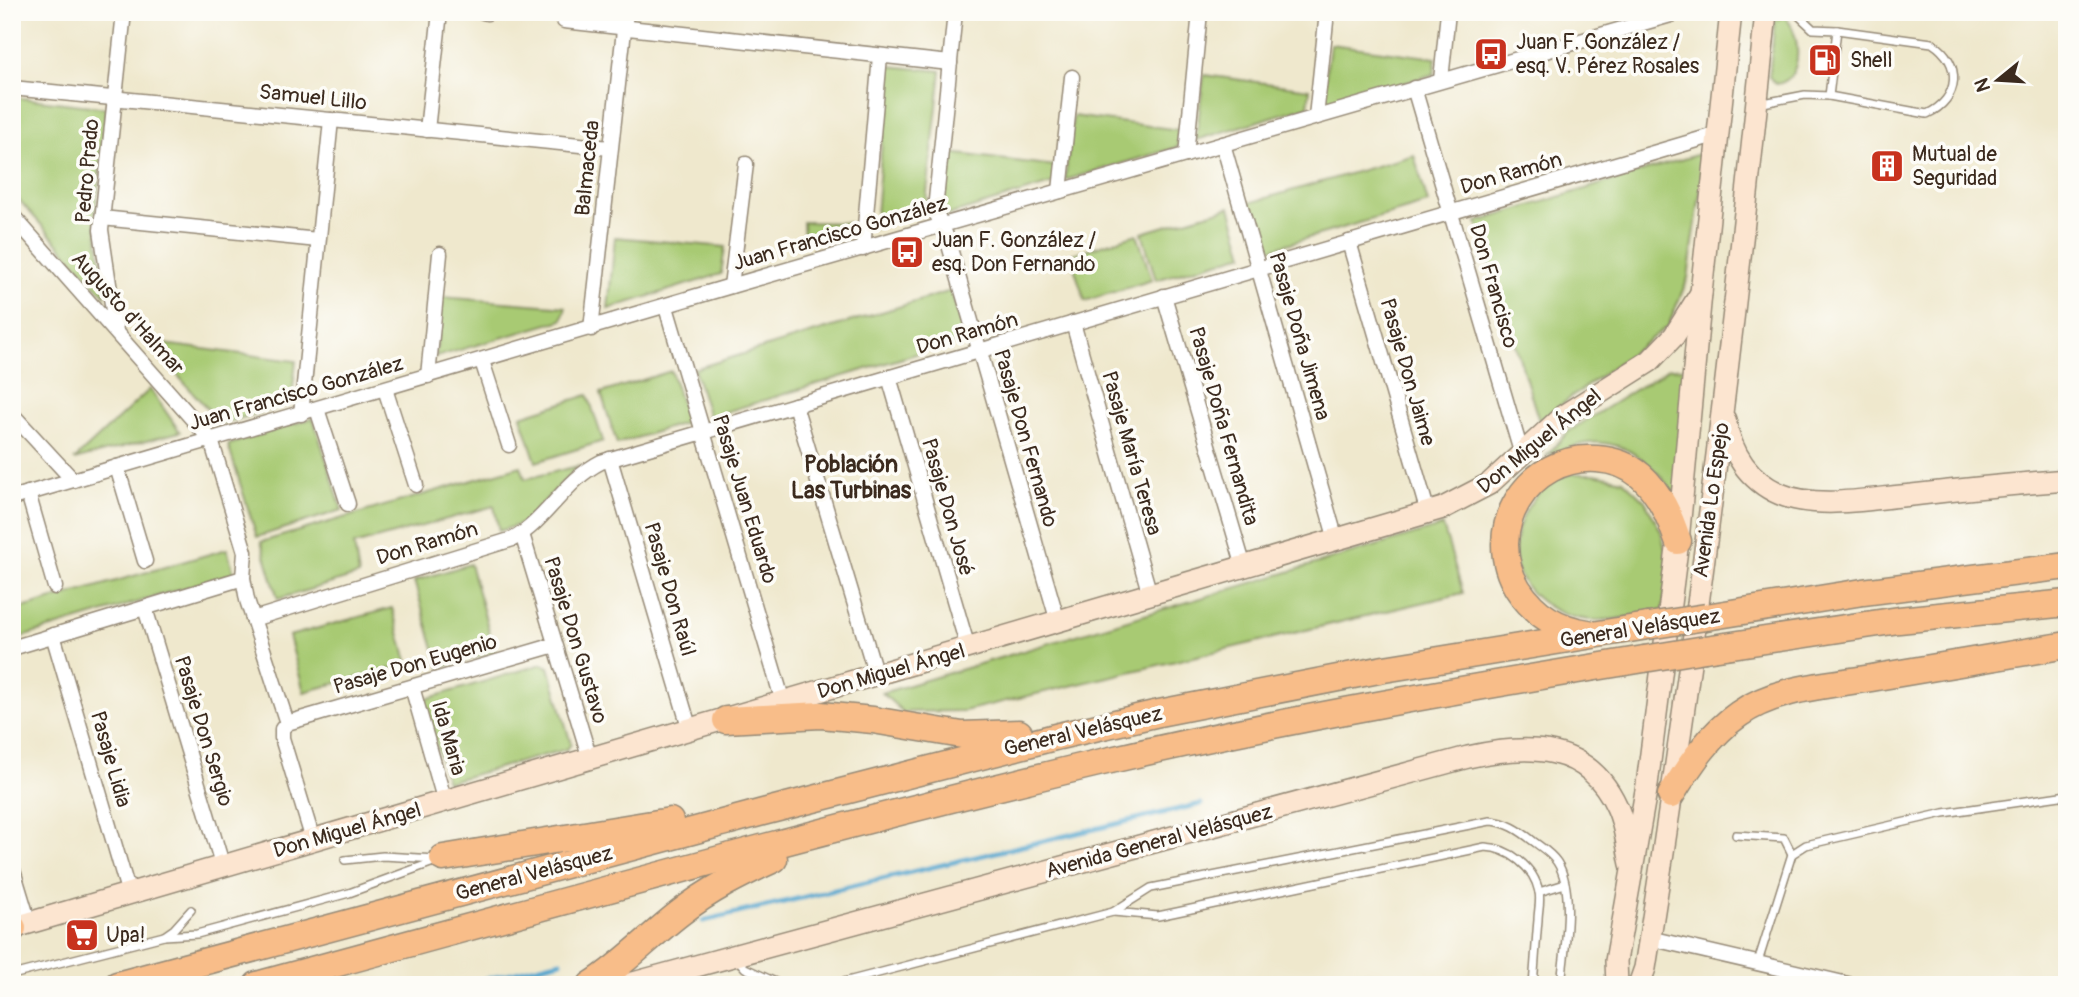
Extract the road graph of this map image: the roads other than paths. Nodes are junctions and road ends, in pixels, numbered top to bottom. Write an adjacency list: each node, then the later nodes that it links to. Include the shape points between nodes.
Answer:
1 (124, 12): 22 (street, Pedro Prado)
2 (440, 12): 26 (street)
3 (625, 12): 13 (street, Balmaceda)
4 (955, 12): 16 (street, Pasaje Don Fernando)
5 (1200, 12): 30 (street)
6 (1327, 12): 24 (street)
7 (1448, 12): 18 (street)
8 (1681, 12): 18 (street, Juan Francisco González)
9 (1731, 12): 27 (main road, Avenida Lo Espejo)
10 (1766, 12): 23 (main road, Avenida Lo Espejo)
11 (1795, 12): 14 (lane, via 1813,29)
12 (564, 21): 13 (street)
13 (624, 28): 15 (street); 29 (street, Balmaceda)
14 (1837, 30): 21 (lane); 21 (lane, via 1932,43 1950,62 1954,79 1943,104 1927,114)
15 (880, 56): 16 (street); 40 (street)
16 (950, 63): 36 (street, Pasaje Don Fernando, via 935,210)
17 (1072, 77): 32 (street)
18 (1441, 80): 20 (street, Juan Francisco González)
19 (12, 88): 22 (street, Samuel Lillo)
20 (1414, 88): 24 (street, Juan Francisco González); 33 (street, Don Francisco)
21 (1829, 96): 23 (lane, via 1805,95)
22 (114, 99): 25 (street, Samuel Lillo); 34 (street, Pedro Prado)
23 (1757, 104): 41 (main road, Avenida Lo Espejo)
24 (1316, 117): 28 (street, Juan Francisco González)
25 (331, 120): 26 (street, Samuel Lillo); 37 (street)
26 (426, 130): 29 (street, Samuel Lillo)
27 (1718, 134): 33 (street, Don Ramón); 39 (main road, Avenida Lo Espejo)
28 (1223, 144): 30 (street, Juan Francisco González); 43 (street, Pasaje Doña Jimena)
29 (610, 148): 49 (street, Balmaceda)
30 (1186, 155): 32 (street, Juan Francisco González)
31 (746, 164): 44 (street)
32 (1060, 191): 36 (street, Juan Francisco González)
33 (1451, 212): 38 (street, Don Ramón); 66 (street, Don Francisco)
34 (102, 218): 37 (street); 50 (street, Pedro Prado)
35 (15, 223): 50 (street, Augusto d'Halmar)
36 (941, 226): 40 (street, Juan Francisco González); 52 (street, Pasaje Don Fernando)
37 (318, 240): 62 (street)
38 (1349, 242): 43 (street, Don Ramón); 76 (street, Pasaje Don Jaime)
39 (1706, 246): 41 (main road, via 1723,258); 45 (main road, Avenida Lo Espejo)
40 (863, 249): 44 (street, Juan Francisco González)
41 (1741, 249): 59 (main road, Avenida Lo Espejo)
42 (440, 254): 55 (street)
43 (1258, 269): 46 (street, Don Ramón); 78 (street, Pasaje Doña Jimena)
44 (731, 286): 47 (street, Juan Francisco González)
45 (1701, 293): 51 (main road, Don Miguel Ángel); 53 (main road, Avenida Lo Espejo)
46 (1164, 296): 48 (street, Don Ramón); 82 (street, Pasaje Doña Fernandita)
47 (666, 307): 49 (street, Juan Francisco González); 63 (street, Pasaje Juan Eduardo)
48 (1073, 323): 52 (street, Don Ramón); 85 (street, Pasaje María Teresa)
49 (591, 328): 54 (street, Juan Francisco González)
50 (116, 332): 64 (street, Augusto d'Halmar)
51 (1665, 347): 53 (main road); 66 (main road, Don Miguel Ángel, via 1563,416)
52 (979, 351): 56 (street, Don Ramón); 89 (street, Pasaje Don Fernando)
53 (1695, 352): 68 (main road, via 1707,360 1714,377 1711,447); 79 (main road, Avenida Lo Espejo)
54 (482, 360): 55 (street, Juan Francisco González); 65 (street)
55 (428, 376): 57 (street, Juan Francisco González)
56 (888, 377): 58 (street, Don Ramón); 95 (street, Pasaje Don José)
57 (385, 389): 60 (street, Juan Francisco González); 72 (street)
58 (795, 405): 63 (street, Don Ramón); 96 (street)
59 (1723, 408): 68 (main road, Avenida Lo Espejo); 71 (main road, via 1728,436 1743,465 1765,486 1793,499 1849,501)
60 (317, 409): 62 (street, Juan Francisco González); 75 (street)
61 (12, 414): 70 (street)
62 (301, 414): 64 (street, Juan Francisco González)
63 (703, 432): 67 (street, Don Ramón); 98 (street, Pasaje Juan Eduardo)
64 (211, 440): 69 (street, Juan Francisco González); 83 (street, via 246,552)
65 (509, 445)
66 (1522, 455): 76 (main road, Don Miguel Ángel, via 1472,495)
67 (610, 459): 77 (street, Don Ramón, via 582,474); 102 (street, Pasaje Don Raúl)
68 (1715, 465): 104 (main road, Avenida Lo Espejo)
69 (117, 467): 70 (street, Juan Francisco González); 80 (street)
70 (73, 480): 73 (street, Juan Francisco González)
71 (2067, 480)
72 (416, 485)
73 (28, 493): 74 (street, Juan Francisco González); 84 (street)
74 (12, 498)
75 (348, 504)
76 (1427, 513): 78 (main road, Don Miguel Ángel)
77 (522, 534): 88 (street, Don Ramón); 92 (street, Pasaje Don Gustavo)
78 (1336, 540): 82 (main road, Don Miguel Ángel)
79 (1678, 541): 90 (highway, via 1650,486 1623,465 1587,459 1563,463 1541,473 1523,492 1510,517 1505,545 1515,585 1533,607 1557,624); 114 (main road, Avenida Lo Espejo, via 1647,785)
80 (145, 561)
81 (2067, 566): 90 (highway, General Velásquez, bridge, via 1876,590)
82 (1244, 567): 85 (main road, Don Miguel Ángel)
83 (243, 578): 87 (street); 88 (street)
84 (55, 587)
85 (1150, 595): 89 (main road, Don Miguel Ángel)
86 (2067, 603): 108 (highway, General Velásquez, bridge, via 1899,620 1446,692 1271,725 1017,782)
87 (145, 608): 91 (street); 115 (street, Pasaje Don Sergio)
88 (253, 619): 101 (street)
89 (1058, 622): 95 (main road, Don Miguel Ángel)
90 (1601, 634): 99 (highway, General Velásquez, via 1384,669)
91 (53, 635): 94 (street); 119 (street, Pasaje Lidia)
92 (555, 645): 97 (street, Pasaje Don Eugenio); 103 (street, Pasaje Don Gustavo)
93 (2067, 645): 104 (highway, via 1767,700 1739,713 1719,732)
94 (12, 648)
95 (968, 648): 96 (main road, Don Miguel Ángel)
96 (876, 675): 98 (main road, Don Miguel Ángel)
97 (412, 687): 101 (street, Pasaje Don Eugenio); 106 (street, Ida Maria)
98 (783, 702): 100 (main road, Don Miguel Ángel)
99 (1159, 713): 100 (highway, via 977,735 821,715); 107 (highway, General Velásquez)
100 (726, 720): 102 (main road, Don Miguel Ángel)
101 (287, 723): 110 (street, via 282,738)
102 (690, 730): 103 (main road, Don Miguel Ángel)
103 (590, 759): 106 (main road, Don Miguel Ángel)
104 (1671, 795): 124 (main road, Avenida Lo Espejo)
105 (2067, 795): 111 (lane, via 1944,813 1806,845)
106 (445, 802): 110 (main road, Don Miguel Ángel)
107 (763, 811): 112 (highway, via 649,824); 128 (highway, General Velásquez)
108 (826, 832): 129 (highway, General Velásquez); 130 (highway, via 710,892)
109 (1736, 835): 111 (lane, via 1784,838)
110 (313, 840): 115 (main road, Don Miguel Ángel)
111 (1791, 854): 126 (lane)
112 (443, 858): 113 (lane); 123 (lane, via 336,896 197,934)
113 (345, 860)
114 (1631, 864): 125 (main road, Avenida General Velásquez, via 1618,810 1596,776 1558,754 1511,749); 136 (main road, Avenida Lo Espejo, via 1616,961)
115 (223, 866): 119 (main road, Don Miguel Ángel)
116 (12, 867): 122 (street)
117 (1565, 884): 118 (lane); 121 (lane, via 1558,863 1548,852 1514,827 1490,821 1151,888); 135 (lane)
118 (1539, 892): 121 (lane, via 1519,859 1485,847 1158,916); 134 (lane)
119 (129, 894): 122 (main road, Don Miguel Ángel)
120 (191, 910): 123 (lane)
121 (1113, 912): 133 (lane)
122 (17, 927)
123 (164, 936): 127 (lane)
124 (1649, 939): 126 (street); 137 (main road, Avenida Lo Espejo)
125 (734, 956): 131 (main road, Avenida General Velásquez); 132 (lane, via 745,968)
126 (1758, 962): 138 (street)
127 (12, 975)
128 (117, 985)
129 (257, 985)
130 (591, 985)
131 (626, 985)
132 (782, 985)
133 (832, 985)
134 (1534, 985)
135 (1561, 985)
136 (1617, 985)
137 (1639, 985)
138 (1852, 985)

